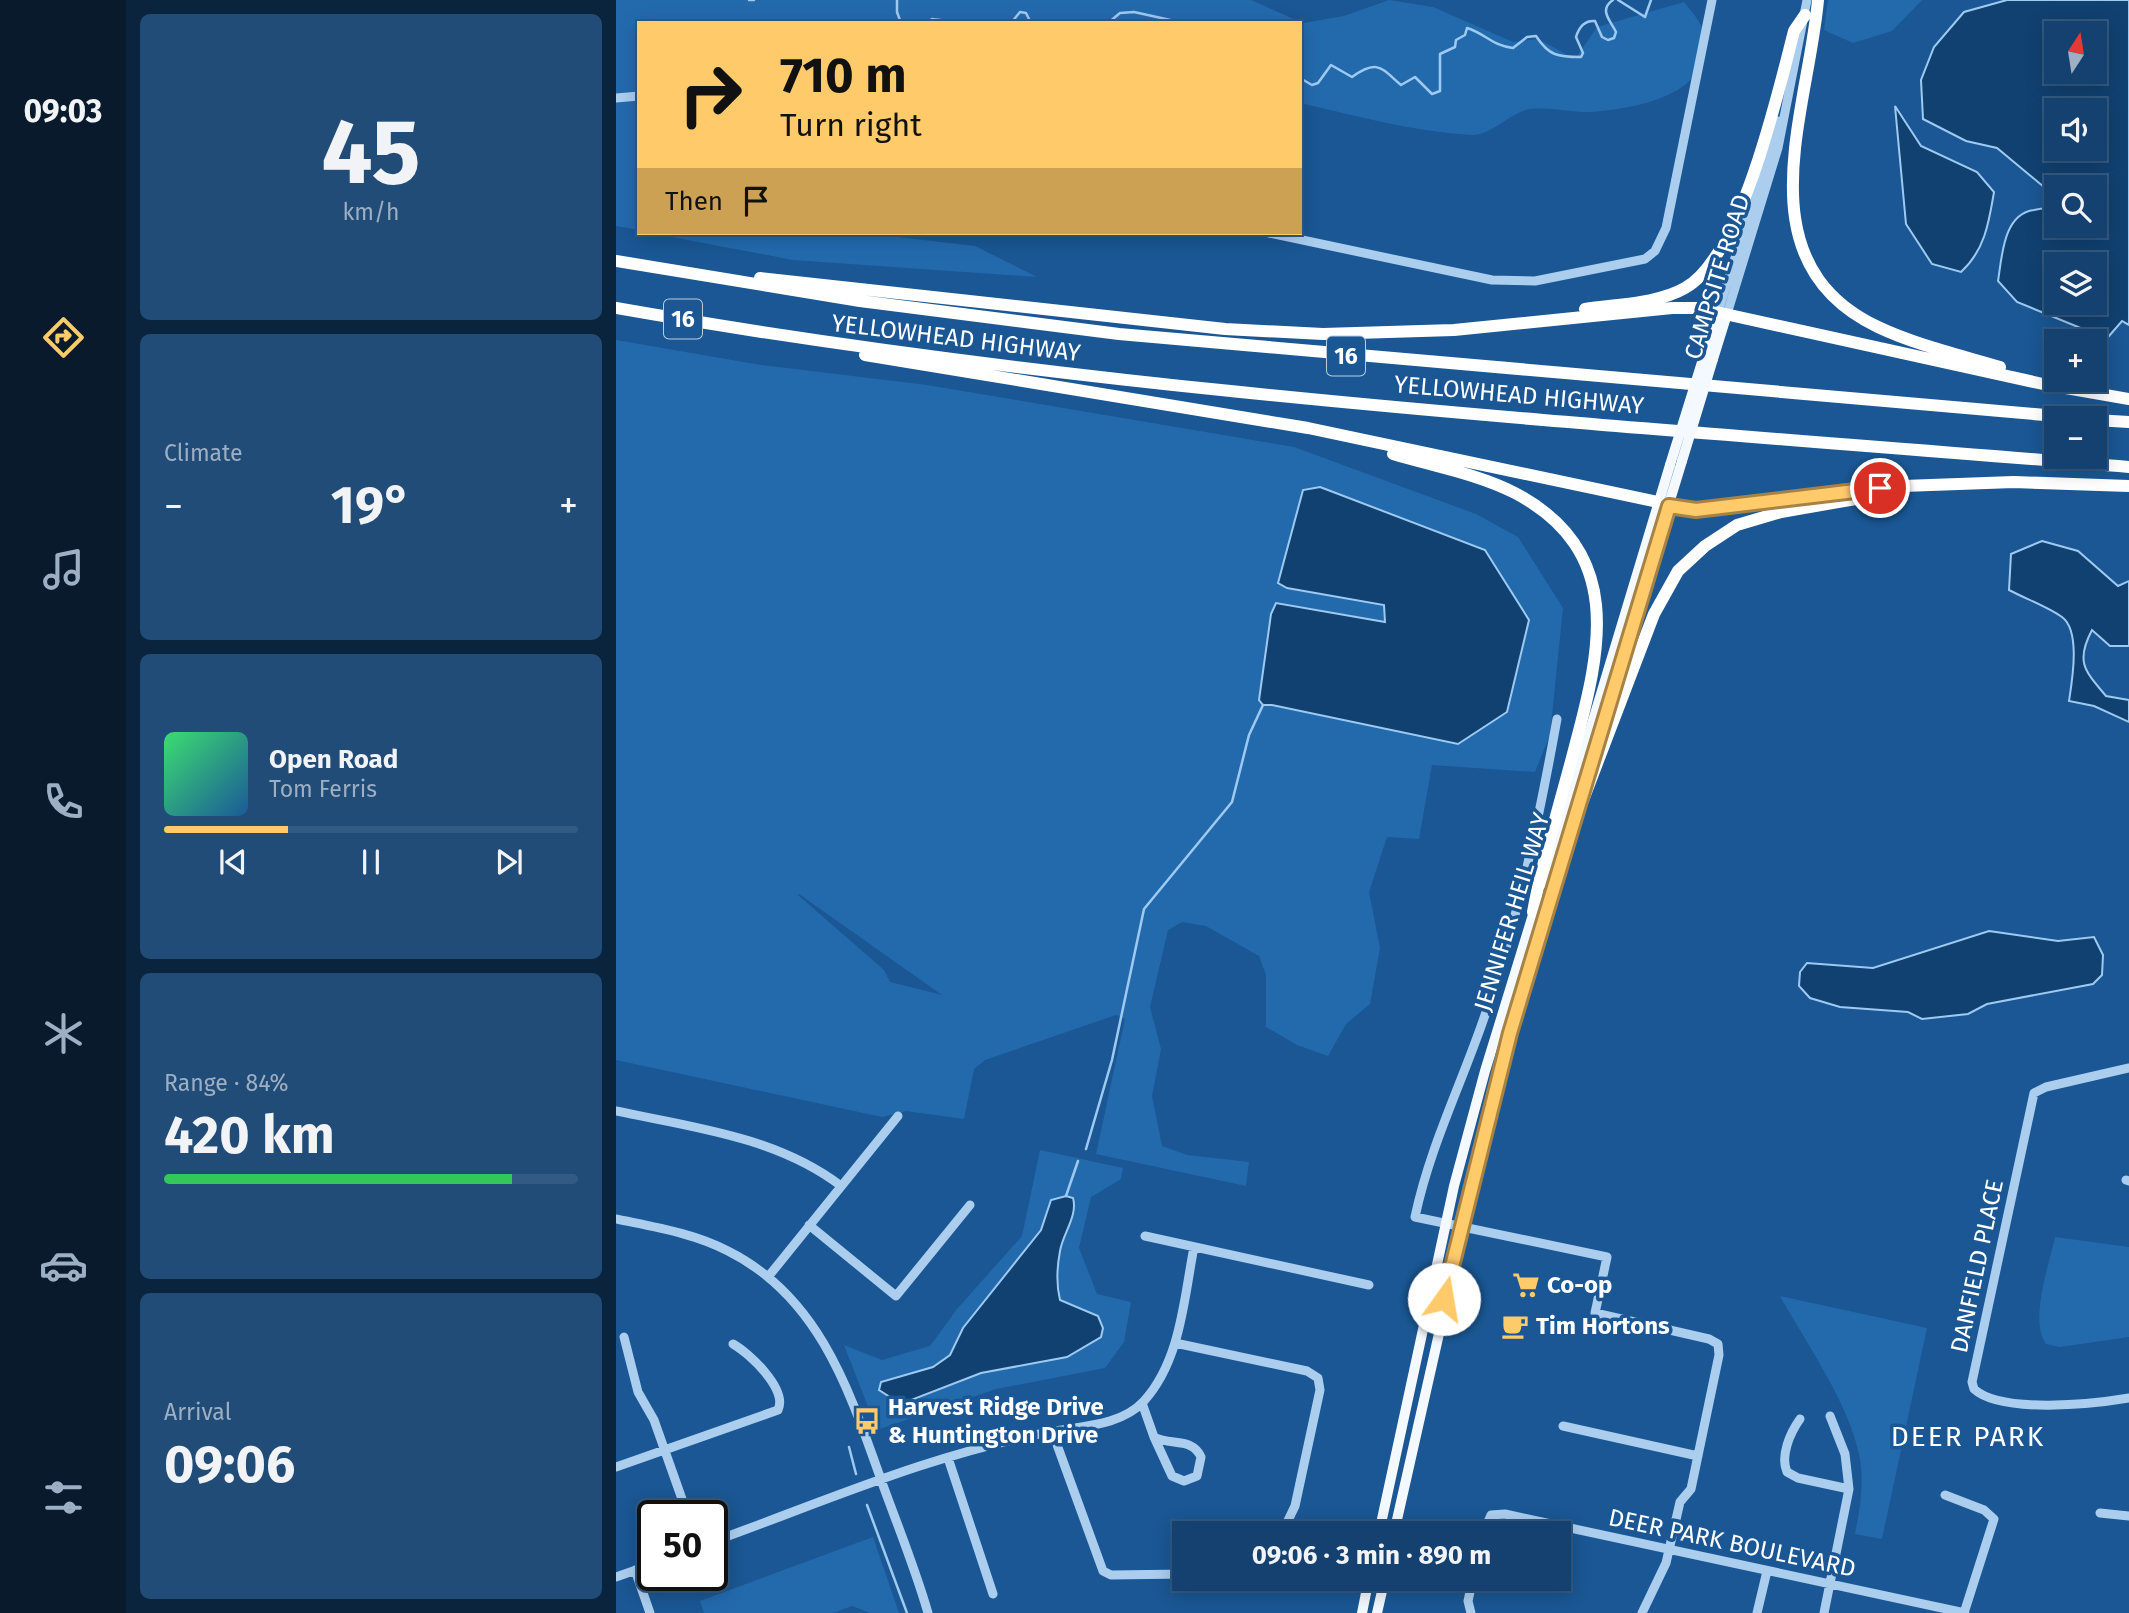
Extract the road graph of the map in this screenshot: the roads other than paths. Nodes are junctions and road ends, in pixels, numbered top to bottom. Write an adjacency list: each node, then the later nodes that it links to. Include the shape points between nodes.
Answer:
1 (1712, 0): 7 (street, via 1666,228 1654,251 1632,263 1535,281 1503,280)
2 (1807, 0): 4 (street, CAMPSITE ROAD)
3 (1818, 0): 15 (highway, via 1790,186 1795,223 1815,271 1848,309 1878,327)
4 (1805, 15): 11 (street, CAMPSITE ROAD, via 1778,148); 12 (highway, via 1794,31 1773,109 1727,237 1704,274 1670,294)
5 (637, 96): 6 (street)
6 (616, 98)
7 (1279, 235)
8 (616, 261): 9 (highway, YELLOWHEAD HIGHWAY / 16)
9 (715, 278): 12 (highway, via 743,276 1304,333 1382,334); 17 (highway, YELLOWHEAD HIGHWAY / 16, via 1132,336)
10 (616, 308): 13 (highway, YELLOWHEAD HIGHWAY / 16)
11 (1723, 313): 12 (highway, via 1672,308); 14 (main road, CAMPSITE ROAD); 15 (highway)
12 (1494, 326)
13 (814, 340): 20 (highway, via 853,353 938,369); 21 (highway, YELLOWHEAD HIGHWAY / 16, via 1271,395)
14 (1708, 359): 24 (main road, CAMPSITE ROAD, bridge, via 1682,461); 24 (main road, JENNIFER HEIL WAY, bridge, via 1670,465)
15 (2043, 384): 16 (highway)
16 (2129, 399)
17 (2044, 415)
18 (2107, 421): 19 (highway)
19 (2129, 422)
20 (1340, 435): 24 (highway); 27 (highway, via 1514,493 1553,520 1586,567 1598,612 1596,662)
21 (2129, 467)
22 (1958, 483): 23 (highway); 24 (highway, via 1696,510); 26 (highway, via 1769,515 1737,526 1692,557 1654,614)
23 (2129, 486)
24 (1663, 505): 26 (main road, JENNIFER HEIL WAY); 27 (main road, JENNIFER HEIL WAY)
25 (1557, 719): 34 (street, JENNIFER HEIL WAY, via 1511,937 1485,1018 1429,1159 1415,1217)
26 (1567, 842): 36 (main road, JENNIFER HEIL WAY, via 1510,1033)
27 (1533, 912): 34 (main road, JENNIFER HEIL WAY)
28 (2129, 1068): 44 (street, DANFIELD PLACE, via 2034,1093 1972,1382 1983,1395 2036,1404 2080,1405)
29 (616, 1111): 31 (street, via 742,1138 782,1153)
30 (898, 1116): 31 (street)
31 (841, 1186): 35 (street)
32 (970, 1205): 35 (street, via 896,1296)
33 (616, 1219): 39 (street, via 710,1242)
34 (1446, 1222): 36 (street); 62 (main road, JENNIFER HEIL WAY)
35 (809, 1225): 39 (street)
36 (1461, 1225): 52 (street, via 1607,1257 1595,1313 1718,1344); 63 (main road, JENNIFER HEIL WAY)
37 (1144, 1236): 38 (street)
38 (1194, 1247): 40 (street); 42 (street)
39 (768, 1277): 55 (street, via 807,1315 832,1353)
40 (1369, 1284)
41 (624, 1337): 51 (street, via 638,1392)
42 (1175, 1343): 45 (street, via 1157,1385); 61 (street, via 1307,1371 1318,1378 1320,1390)
43 (733, 1344): 51 (street, via 764,1372 781,1404 778,1410)
44 (2129, 1398)
45 (1142, 1404): 49 (street, via 1108,1421); 50 (street)
46 (1830, 1416): 56 (street, via 1844,1454)
47 (1800, 1419): 56 (street, via 1790,1437 1787,1472)
48 (1563, 1426): 52 (street)
49 (1052, 1431): 53 (street, via 999,1441); 71 (street, via 1103,1571 1111,1575)
50 (1154, 1437): 50 (street, via 1172,1476 1184,1481 1196,1476 1202,1464 1194,1446)
51 (665, 1450): 54 (street); 58 (street)
52 (1699, 1456): 68 (street, via 1691,1489 1680,1502)
53 (948, 1458): 55 (street); 77 (street)
54 (616, 1467)
55 (881, 1481): 67 (street); 79 (street)
56 (1849, 1489): 73 (street)
57 (1945, 1495): 86 (street, via 1984,1510 1994,1519)
58 (682, 1500)
59 (2100, 1513): 60 (street)
60 (2129, 1517)
61 (1288, 1521)
62 (1382, 1521)
63 (1397, 1521)
64 (1488, 1521): 65 (street, DEER PARK BOULEVARD, via 1491,1515 1505,1514)
65 (1537, 1521)
66 (1571, 1528): 68 (street, DEER PARK BOULEVARD)
67 (728, 1536)
68 (1670, 1550): 70 (street, DEER PARK BOULEVARD); 83 (street)
69 (635, 1570): 72 (street); 78 (street)
70 (1767, 1571): 73 (street, DEER PARK BOULEVARD); 84 (street)
71 (1172, 1574)
72 (616, 1577)
73 (1830, 1584): 85 (street); 86 (street, DEER PARK BOULEVARD)
74 (1366, 1591): 80 (main road)
75 (1382, 1591): 81 (main road)
76 (1470, 1591): 82 (street)
77 (993, 1594)
78 (650, 1613)
79 (930, 1613)
80 (1362, 1613)
81 (1377, 1613)
82 (1471, 1613)
83 (1642, 1613)
84 (1757, 1613)
85 (1824, 1613)
86 (1964, 1613)

